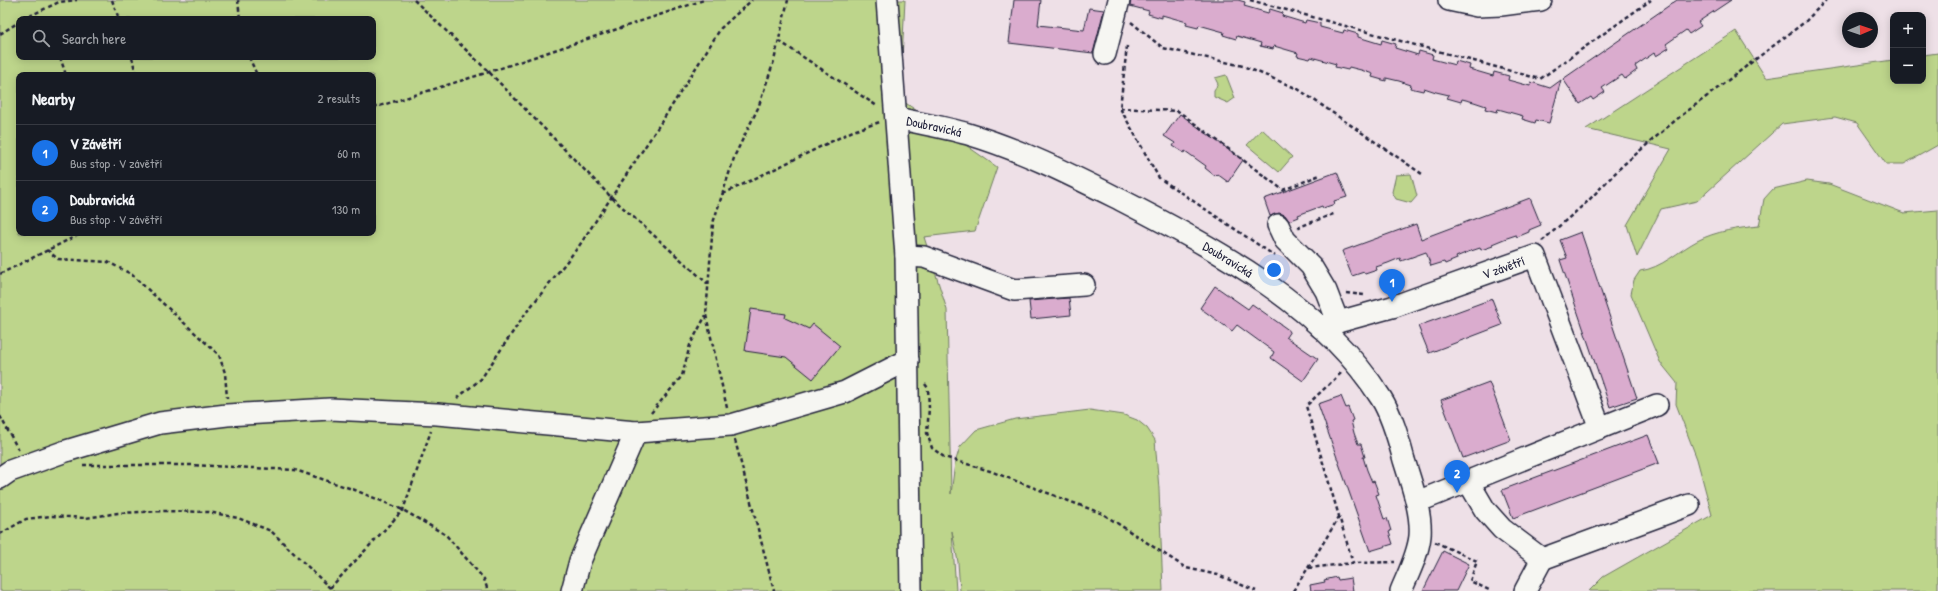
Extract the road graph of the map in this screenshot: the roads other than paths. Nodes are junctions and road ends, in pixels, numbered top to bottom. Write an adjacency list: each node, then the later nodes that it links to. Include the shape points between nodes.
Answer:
1 (887, 0): 6 (street)
2 (1119, 0): 5 (street)
3 (1449, 0): 4 (street, via 1477,6)
4 (1541, 0)
5 (1105, 54)
6 (896, 118): 8 (street); 10 (street, Doubravická, via 968,134 1048,163 1192,236)
7 (1278, 225): 10 (street, via 1285,240 1311,266 1326,291)
8 (906, 256): 9 (street, via 924,257 1014,290); 11 (street)
9 (1084, 285)
10 (1329, 325): 13 (street, V závětří, via 1392,307 1535,256); 17 (street, Doubravická, via 1382,400 1399,442)
11 (908, 360): 14 (street, via 845,392 731,425); 21 (street)
12 (1657, 405): 13 (street)
13 (1600, 428): 16 (street)
14 (636, 432): 15 (street, via 437,414 330,409 227,415 160,423 10,471); 20 (street, via 580,561)
15 (0, 478)
16 (1468, 481): 17 (street); 19 (street, via 1485,510 1502,530)
17 (1417, 502): 22 (street, Doubravická, via 1420,536)
18 (1690, 505): 19 (street)
19 (1542, 559): 23 (street)
20 (572, 591)
21 (911, 591)
22 (1401, 591)
23 (1525, 591)

